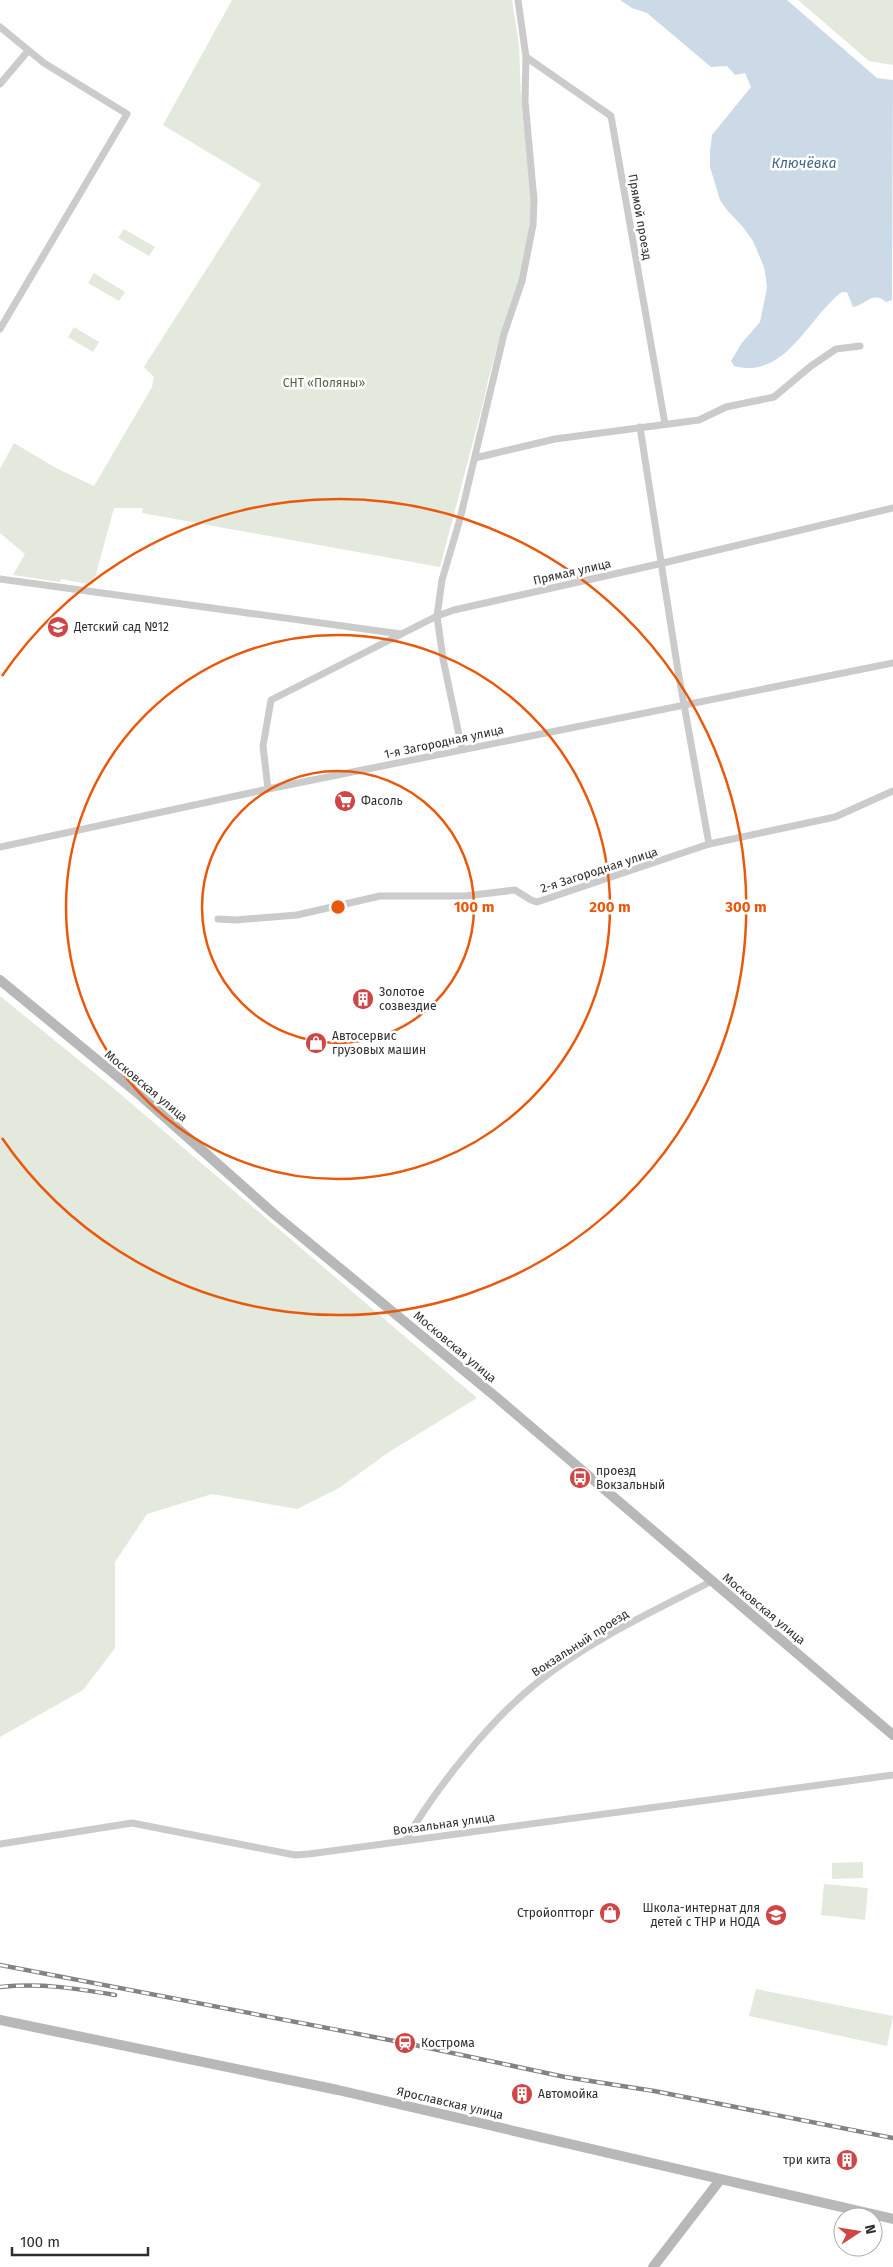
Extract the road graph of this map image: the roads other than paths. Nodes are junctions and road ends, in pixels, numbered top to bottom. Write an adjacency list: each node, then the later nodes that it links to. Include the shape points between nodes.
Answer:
1 (518, 0): 4 (street)
2 (0, 27): 3 (street)
3 (28, 51): 5 (street); 6 (street, via 127,114)
4 (526, 57): 8 (street, Прямой проезд, via 611,116); 10 (street, via 524,101 534,200 533,225 522,281 504,334)
5 (0, 84)
6 (0, 329)
7 (860, 346): 8 (street, via 836,349 774,397 726,407 700,420)
8 (665, 424): 9 (street)
9 (640, 427): 10 (street, via 555,439); 12 (street)
10 (475, 458): 14 (street, via 442,580)
11 (893, 508): 12 (street, Прямая улица)
12 (663, 563): 14 (street, Прямая улица); 17 (street)
13 (0, 579): 15 (street)
14 (437, 616): 15 (street, Прямая улица); 18 (street)
15 (401, 634): 19 (street, Прямая улица, via 271,700 263,746)
16 (893, 663): 17 (street, 1-я Загородная улица)
17 (684, 705): 18 (street, 1-я Загородная улица); 21 (street)
18 (462, 749): 19 (street, 1-я Загородная улица)
19 (268, 789): 22 (street, 1-я Загородная улица)
20 (893, 791): 21 (street, 2-я Загородная улица, via 835,817)
21 (709, 844): 23 (street, 2-я Загородная улица, via 537,902 515,890 465,896 380,896 297,915)
22 (0, 847)
23 (218, 919)
24 (0, 980): 25 (main road, Московская улица)
25 (712, 1582): 26 (main road, Московская улица); 28 (street, Вокзальный проезд, via 651,1611 539,1681 498,1719 420,1815)
26 (893, 1735)
27 (893, 1775): 28 (street, Вокзальная улица)
28 (405, 1841): 29 (street, Вокзальная улица, via 295,1855 132,1824)
29 (0, 1844)
30 (0, 2020): 31 (main road, Ярославская улица, via 338,2090)
31 (720, 2180): 32 (main road, Ярославская улица); 33 (main road)
32 (893, 2219)
33 (653, 2267)

